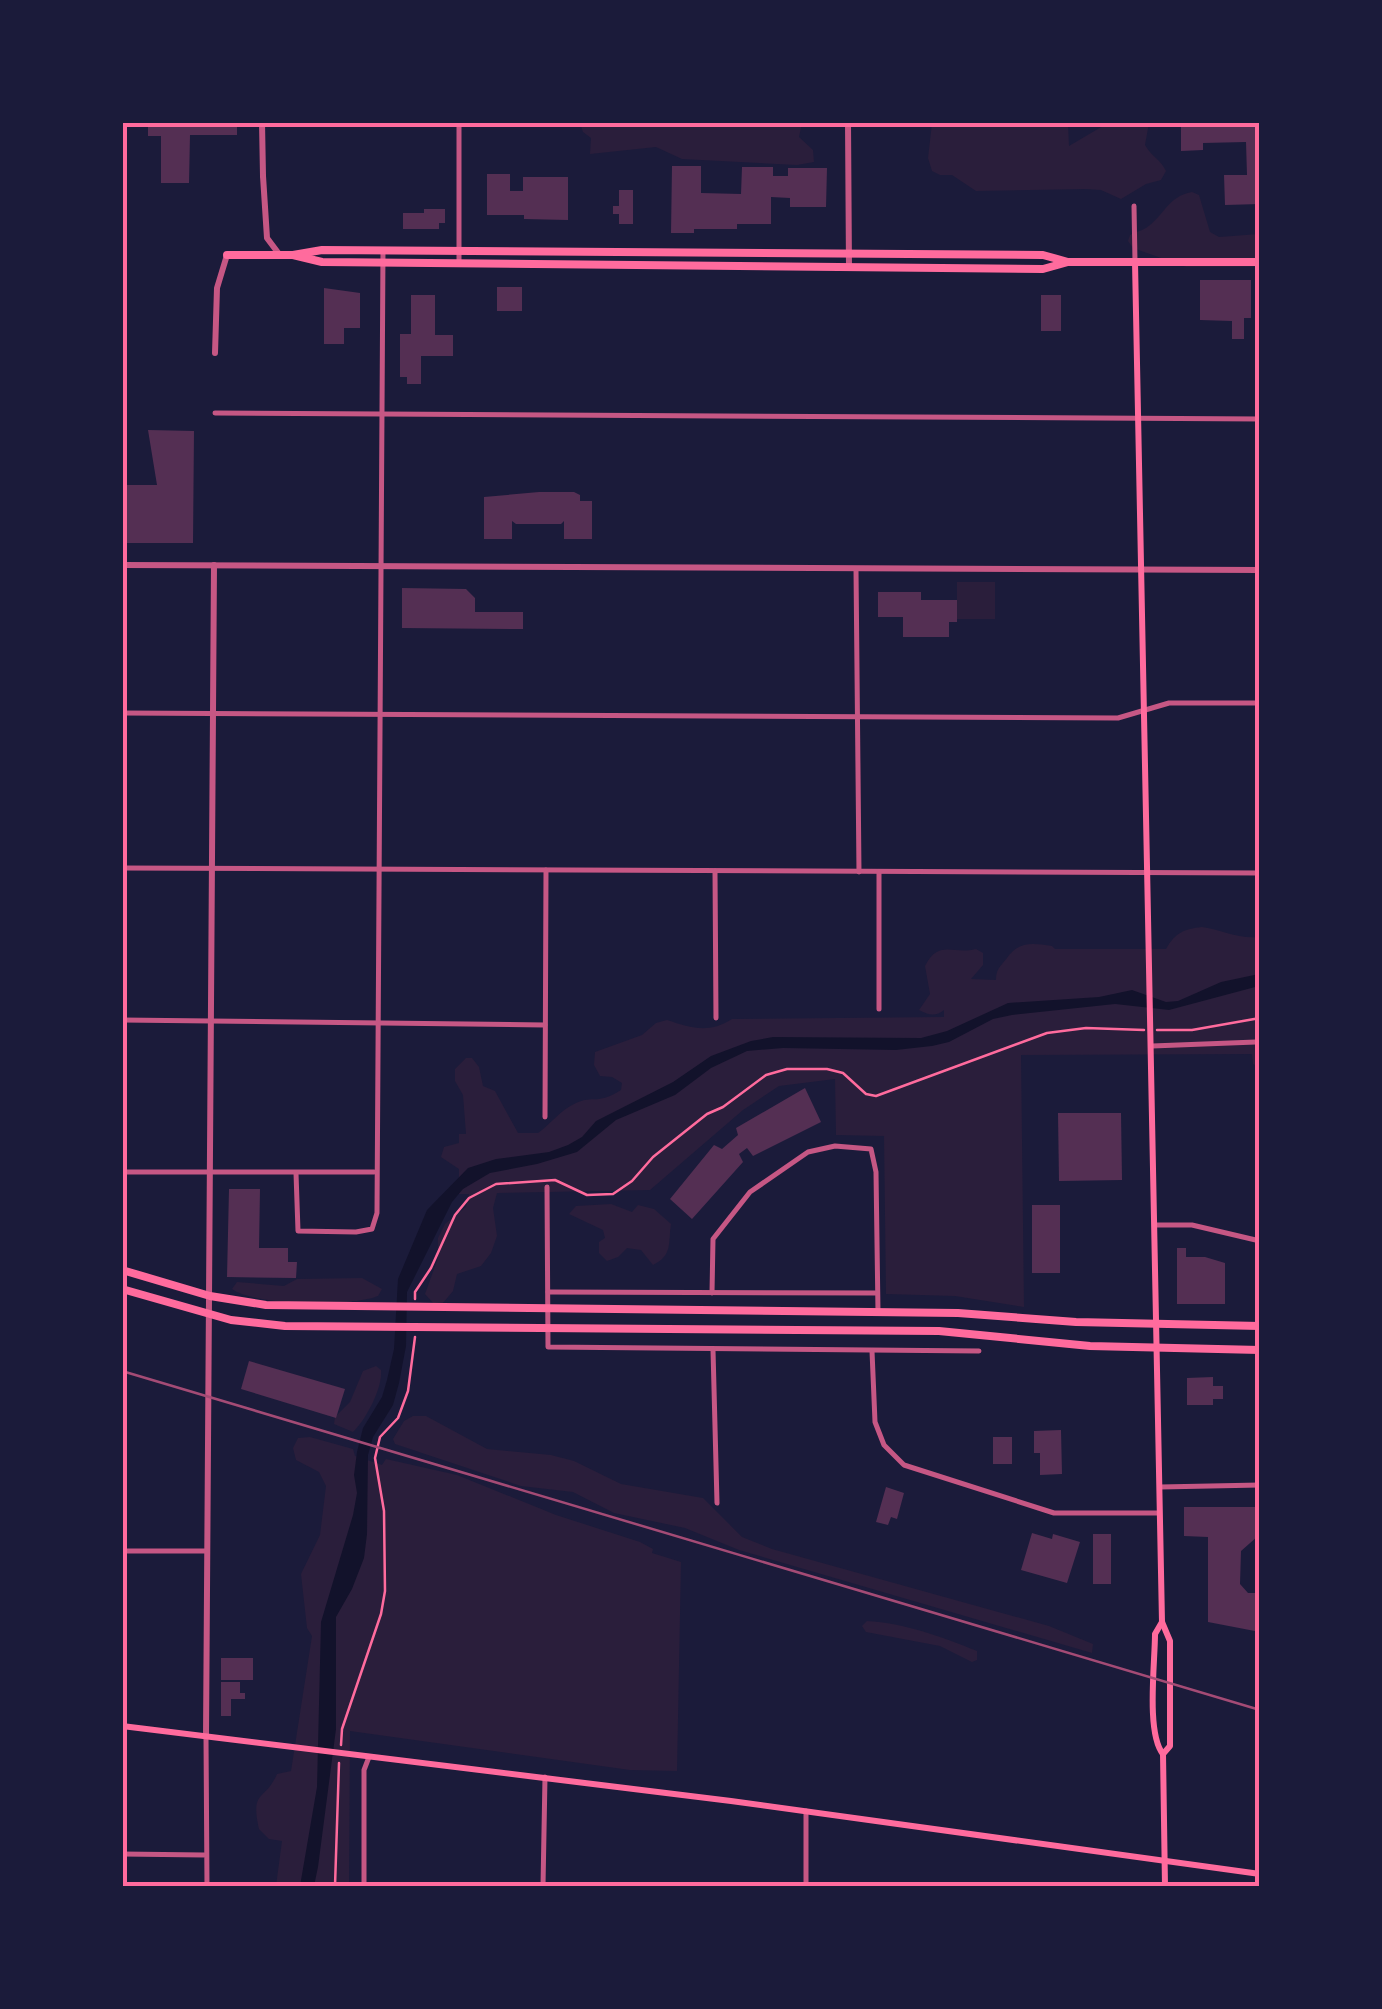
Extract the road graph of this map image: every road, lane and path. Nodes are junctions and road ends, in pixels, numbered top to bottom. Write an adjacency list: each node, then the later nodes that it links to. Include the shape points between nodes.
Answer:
1 (262, 122): 4 (street)
2 (459, 122): 8 (street)
3 (848, 122): 9 (street)
4 (262, 176): 5 (street); 11 (street, via 268,238)
5 (261, 187)
6 (1134, 206): 14 (street)
7 (382, 250): 8 (main road); 12 (main road); 16 (street)
8 (459, 250): 9 (main road); 17 (street)
9 (849, 254): 13 (main road, via 1043,255); 18 (street)
10 (227, 255): 11 (main road); 19 (street, via 217,288)
11 (280, 255): 12 (main road)
12 (293, 255): 16 (main road, via 315,262)
13 (1068, 262): 14 (main road); 18 (main road, via 1043,268)
14 (1135, 262): 15 (main road); 23 (main road)
15 (1260, 262)
16 (383, 263): 17 (main road); 21 (street)
17 (459, 264): 18 (main road)
18 (849, 268)
19 (215, 353)
20 (214, 413): 21 (street)
21 (383, 414): 23 (street); 26 (street)
22 (1260, 419): 23 (street)
23 (1137, 420): 29 (main road)
24 (214, 565): 25 (street); 26 (street); 33 (street)
25 (122, 566)
26 (382, 566): 27 (street); 34 (street)
27 (856, 568): 29 (street); 35 (street)
28 (1260, 570): 29 (street)
29 (1140, 571): 31 (main road)
30 (1260, 703): 31 (street, via 1169,703)
31 (1143, 710): 35 (street, via 1118,718); 44 (main road)
32 (122, 713): 33 (street)
33 (213, 713): 34 (street); 37 (street)
34 (380, 714): 35 (street); 38 (street)
35 (858, 719): 41 (street)
36 (122, 868): 37 (street)
37 (212, 868): 38 (street); 49 (street)
38 (378, 869): 39 (street); 50 (street)
39 (546, 870): 40 (street); 51 (street)
40 (715, 871): 41 (street); 46 (street)
41 (859, 872): 42 (street)
42 (879, 872): 44 (street); 45 (street)
43 (1260, 873): 44 (street)
44 (1147, 874): 55 (main road)
45 (879, 1010)
46 (716, 1018)
47 (1260, 1018): 53 (path)
48 (122, 1020): 49 (street)
49 (210, 1021): 50 (street); 58 (street)
50 (377, 1023): 51 (street); 60 (street)
51 (545, 1025): 56 (street)
52 (1135, 1030): 70 (path, via 1047,1033 876,1096 827,1069 766,1074 612,1194 587,1195 546,1180 508,1181 469,1198 415,1292)
53 (1164, 1030)
54 (1256, 1042): 55 (street)
55 (1152, 1046): 62 (main road)
56 (544, 1116)
57 (122, 1172): 58 (street)
58 (210, 1172): 59 (street); 69 (street)
59 (296, 1172): 60 (street); 60 (street, via 298,1230 367,1232 376,1222)
60 (376, 1172)
61 (547, 1187): 66 (street)
62 (1155, 1225): 63 (street, via 1218,1229); 75 (main road)
63 (1260, 1241)
64 (122, 1270): 69 (main road)
65 (122, 1289): 73 (main road)
66 (548, 1292): 68 (street); 71 (street)
67 (877, 1292): 68 (street); 68 (street, via 871,1149 834,1146 808,1152 750,1192 713,1240); 72 (street)
68 (712, 1293)
69 (210, 1296): 71 (main road, via 260,1305); 73 (street)
70 (415, 1308)
71 (548, 1310): 72 (main road); 77 (street)
72 (878, 1312): 75 (main road)
73 (209, 1315): 77 (main road, via 272,1326); 88 (street)
74 (415, 1323): 101 (path, via 408,1391 374,1458 384,1511 384,1591 342,1729)
75 (1156, 1326): 76 (main road); 78 (main road)
76 (1260, 1326)
77 (548, 1329): 78 (main road, via 939,1331); 79 (street, via 548,1346)
78 (1157, 1348): 81 (main road); 84 (main road)
79 (713, 1350): 82 (street); 85 (street)
80 (979, 1350): 82 (street)
81 (1260, 1350)
82 (872, 1351): 86 (street, via 875,1422 884,1445 904,1465 1054,1513)
83 (1260, 1485): 84 (street)
84 (1160, 1488): 86 (main road)
85 (717, 1502)
86 (1160, 1513): 89 (main road)
87 (122, 1551): 88 (street)
88 (206, 1551): 91 (street)
89 (1162, 1622): 92 (main road, via 1155,1634 1154,1728); 92 (main road, via 1171,1670 1170,1746)
90 (122, 1726): 91 (main road)
91 (206, 1736): 93 (main road); 97 (street)
92 (1162, 1754): 98 (main road)
93 (369, 1756): 94 (main road); 102 (street)
94 (545, 1777): 95 (main road); 103 (street)
95 (806, 1811): 98 (main road); 104 (street)
96 (122, 1854): 97 (street)
97 (205, 1855): 100 (street)
98 (1166, 1860): 99 (main road); 105 (main road)
99 (1260, 1874)
100 (206, 1886)
101 (335, 1886)
102 (364, 1886)
103 (543, 1886)
104 (806, 1886)
105 (1166, 1886)

